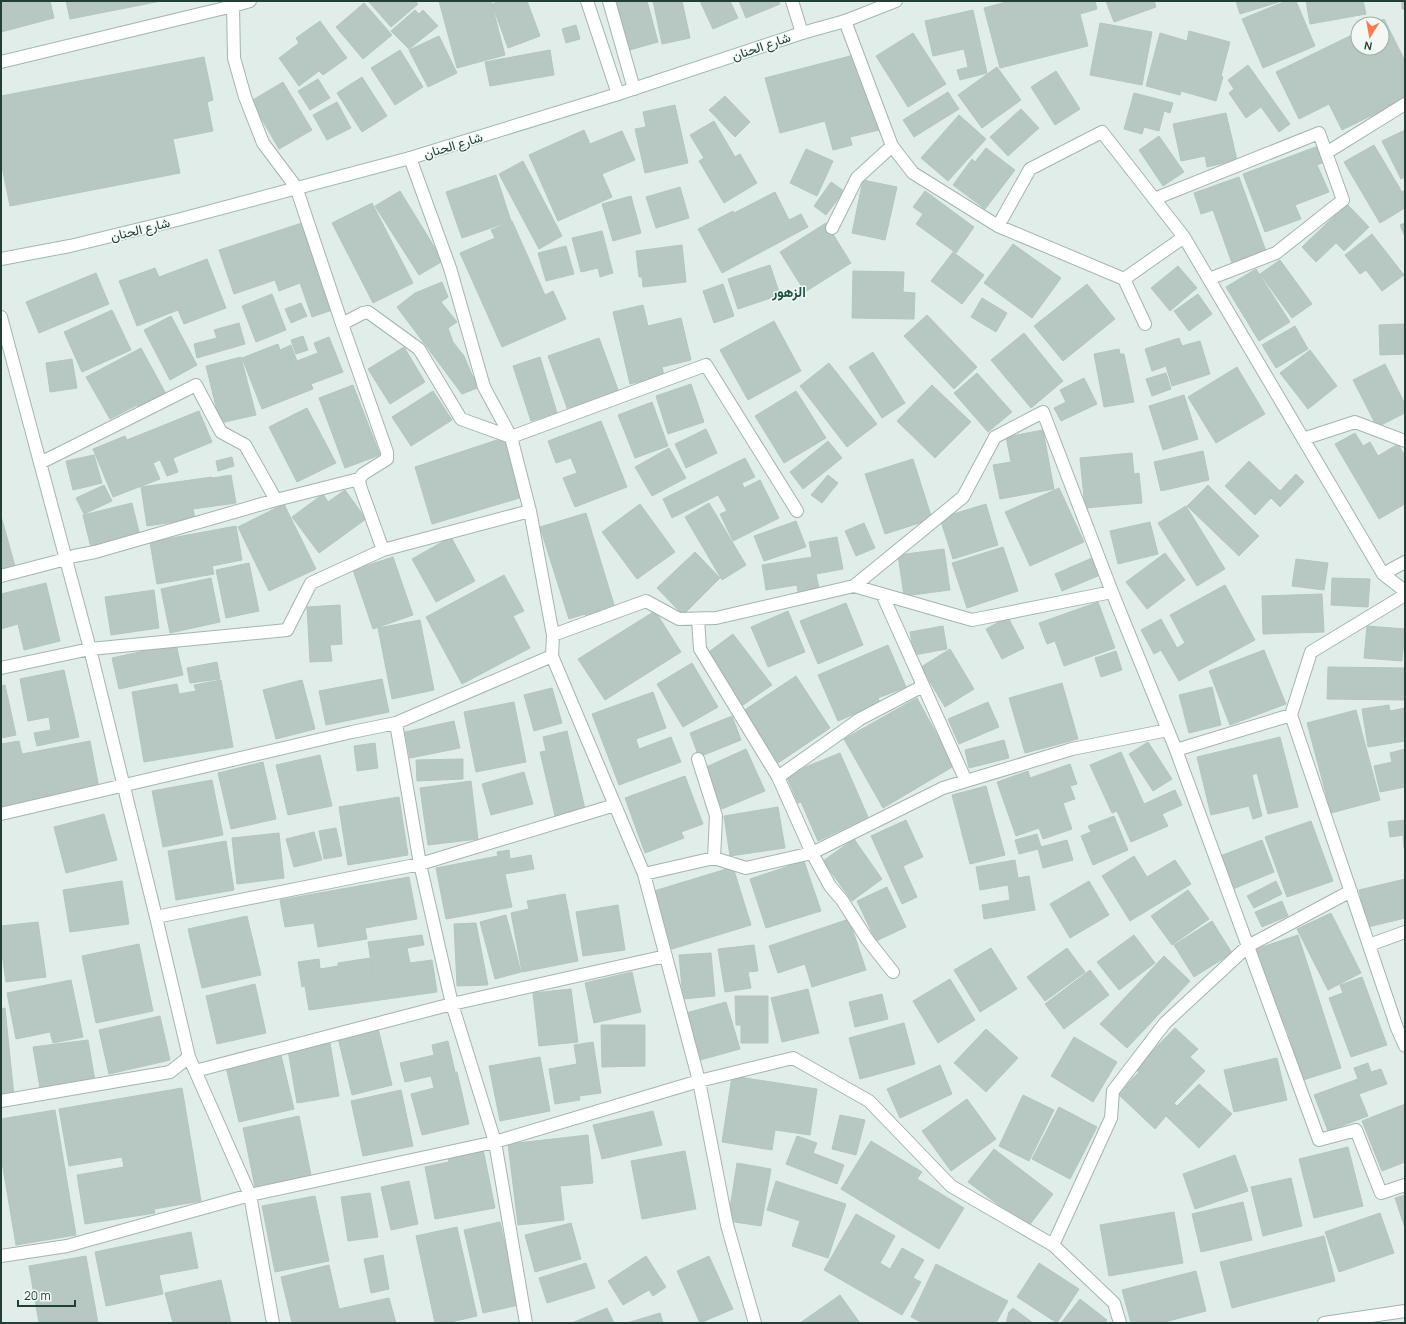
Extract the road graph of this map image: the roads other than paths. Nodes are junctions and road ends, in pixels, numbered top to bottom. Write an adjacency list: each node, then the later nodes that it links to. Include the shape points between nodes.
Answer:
1 (250, 1): 6 (street)
2 (587, 1): 11 (street)
3 (609, 1): 10 (street)
4 (792, 1): 8 (street)
5 (896, 1): 7 (street, شارع الحنان)
6 (233, 3): 9 (street); 16 (street, via 234,58 245,97 263,143)
7 (845, 20): 8 (street, شارع الحنان); 13 (street)
8 (802, 33): 10 (street, شارع الحنان)
9 (1, 62)
10 (634, 89): 11 (street, شارع الحنان)
11 (618, 94): 15 (street, شارع الحنان)
12 (1405, 104): 14 (street)
13 (892, 146): 18 (street, via 913,173); 19 (street, via 857,178)
14 (1326, 152): 17 (street, via 1319,132); 23 (street, via 1343,200 1276,253)
15 (410, 158): 16 (street, شارع الحنان); 27 (street, via 450,268 484,387)
16 (296, 187): 21 (street, شارع الحنان, via 70,246); 25 (street)
17 (1154, 199): 18 (street, via 1102,132 1030,169); 20 (street)
18 (998, 226): 22 (street)
19 (832, 228)
20 (1184, 237): 22 (street); 23 (street)
21 (1, 259)
22 (1124, 279): 26 (street)
23 (1209, 279): 28 (street)
24 (1, 317): 30 (street)
25 (342, 324): 27 (street, via 368,312 419,348 461,419); 31 (street, via 387,452 387,459)
26 (1145, 324)
27 (511, 437): 33 (street); 34 (street, via 706,364)
28 (1303, 439): 29 (street, via 1354,422); 38 (street)
29 (1405, 441)
30 (40, 463): 32 (street, via 196,385 221,432 246,445); 36 (street)
31 (359, 478): 32 (street); 35 (street)
32 (276, 500): 36 (street)
33 (530, 511): 35 (street); 46 (street)
34 (797, 511)
35 (383, 550): 47 (street, via 311,583 287,630)
36 (66, 559): 39 (street); 47 (street)
37 (1405, 562): 38 (street)
38 (1383, 574): 42 (street)
39 (1, 576)
40 (854, 586): 41 (street, via 963,496 995,437 1043,412); 43 (street); 45 (street, via 716,618)
41 (1112, 592): 43 (street, via 972,620); 53 (street)
42 (1405, 592)
43 (882, 594): 50 (street)
44 (1405, 595): 51 (street, via 1310,652)
45 (698, 619): 46 (street, via 679,619 646,601); 56 (street, via 700,649)
46 (553, 636): 48 (street)
47 (90, 649): 49 (street); 58 (street)
48 (552, 656): 52 (street); 59 (street)
49 (1, 668)
50 (923, 686): 56 (street, via 860,720); 57 (street)
51 (1291, 715): 54 (street); 65 (street)
52 (396, 722): 58 (street); 63 (street)
53 (1168, 730): 54 (street); 57 (street, via 1072,749)
54 (1176, 750): 69 (street)
55 (698, 759): 62 (street, via 716,816)
56 (778, 777): 61 (street)
57 (966, 781): 61 (street, via 944,788)
58 (124, 786): 60 (street); 66 (street)
59 (615, 806): 63 (street); 64 (street)
60 (1, 814)
61 (812, 853): 62 (street, via 746,868); 71 (street, via 830,886)
62 (714, 858): 64 (street)
63 (420, 864): 66 (street); 72 (street)
64 (644, 874): 70 (street)
65 (1351, 891): 68 (street); 69 (street)
66 (156, 917): 74 (street)
67 (1405, 932): 68 (street)
68 (1369, 945): 73 (street)
69 (1248, 946): 79 (street, via 1319,1140 1356,1130 1381,1193); 81 (street, via 1165,1023 1113,1091 1111,1118)
70 (666, 956): 72 (street); 76 (street)
71 (893, 972)
72 (452, 1004): 75 (street); 78 (street)
73 (1405, 1046)
74 (189, 1057): 75 (street); 77 (street, via 170,1072)
75 (195, 1071): 80 (street)
76 (699, 1081): 78 (street); 81 (street, via 793,1058 868,1100 950,1186); 86 (street, via 727,1225)
77 (1, 1101)
78 (494, 1142): 80 (street); 85 (street)
79 (1405, 1185)
80 (250, 1195): 82 (street, via 67,1246); 84 (street)
81 (1053, 1245): 87 (street, via 1114,1303)
82 (1, 1256)
83 (1405, 1311): 88 (street)
84 (273, 1323)
85 (526, 1323)
86 (755, 1323)
87 (1120, 1323)
88 (1324, 1323)

